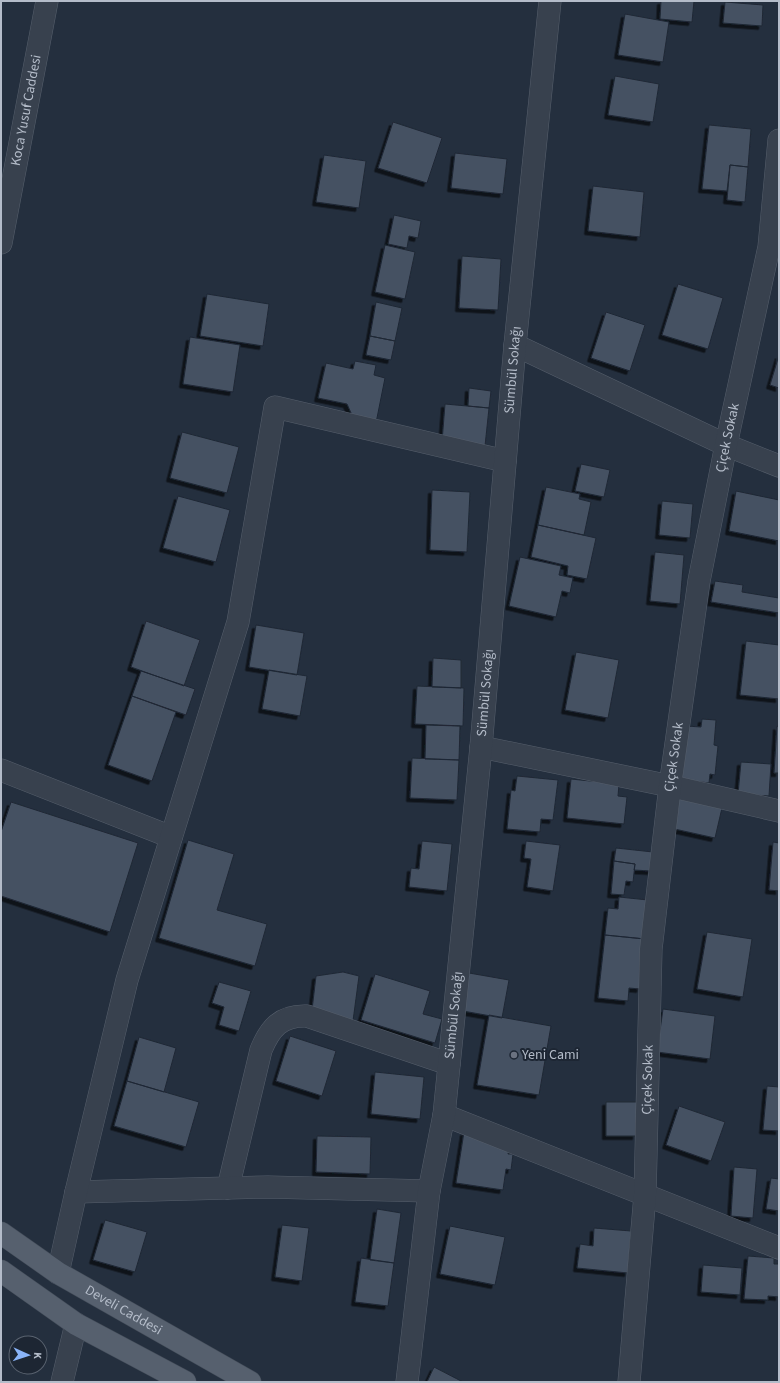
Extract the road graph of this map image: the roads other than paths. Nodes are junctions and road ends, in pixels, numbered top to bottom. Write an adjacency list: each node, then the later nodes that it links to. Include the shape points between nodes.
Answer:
1 (47, 1): 4 (street, Koca Yusuf Caddesi)
2 (550, 1): 5 (street, Sümbül Sokağı)
3 (779, 140): 6 (street, Çiçek Sokak, via 769,247)
4 (1, 243)
5 (515, 345): 6 (street); 7 (street, Sümbül Sokağı)
6 (726, 445): 8 (street); 11 (street, Çiçek Sokak, via 699,581)
7 (505, 461): 9 (street, Sümbül Sokağı); 13 (street, via 275,407 238,622)
8 (779, 466)
9 (481, 747): 11 (street); 14 (street, Sümbül Sokağı)
10 (1, 770): 13 (street)
11 (670, 786): 12 (street); 19 (street, Çiçek Sokak, via 651,949)
12 (779, 811)
13 (171, 837): 18 (street, via 127,980)
14 (449, 1064): 15 (street, Sümbül Sokağı); 16 (street, via 307,1016 289,1017 280,1022 267,1035 261,1050)
15 (444, 1115): 17 (street, Sümbül Sokağı); 19 (street)
16 (228, 1188): 17 (street); 18 (street)
17 (429, 1191): 28 (street, Sümbül Sokağı)
18 (76, 1192): 23 (street)
19 (645, 1194): 21 (street); 29 (street, Çiçek Sokak)
20 (1, 1233): 23 (main road, Develi Caddesi)
21 (779, 1248)
22 (1, 1271): 24 (main road)
23 (58, 1273): 27 (main road, Develi Caddesi)
24 (76, 1324): 25 (street); 26 (main road)
25 (62, 1382)
26 (185, 1382)
27 (250, 1382)
28 (407, 1382)
29 (629, 1382)

